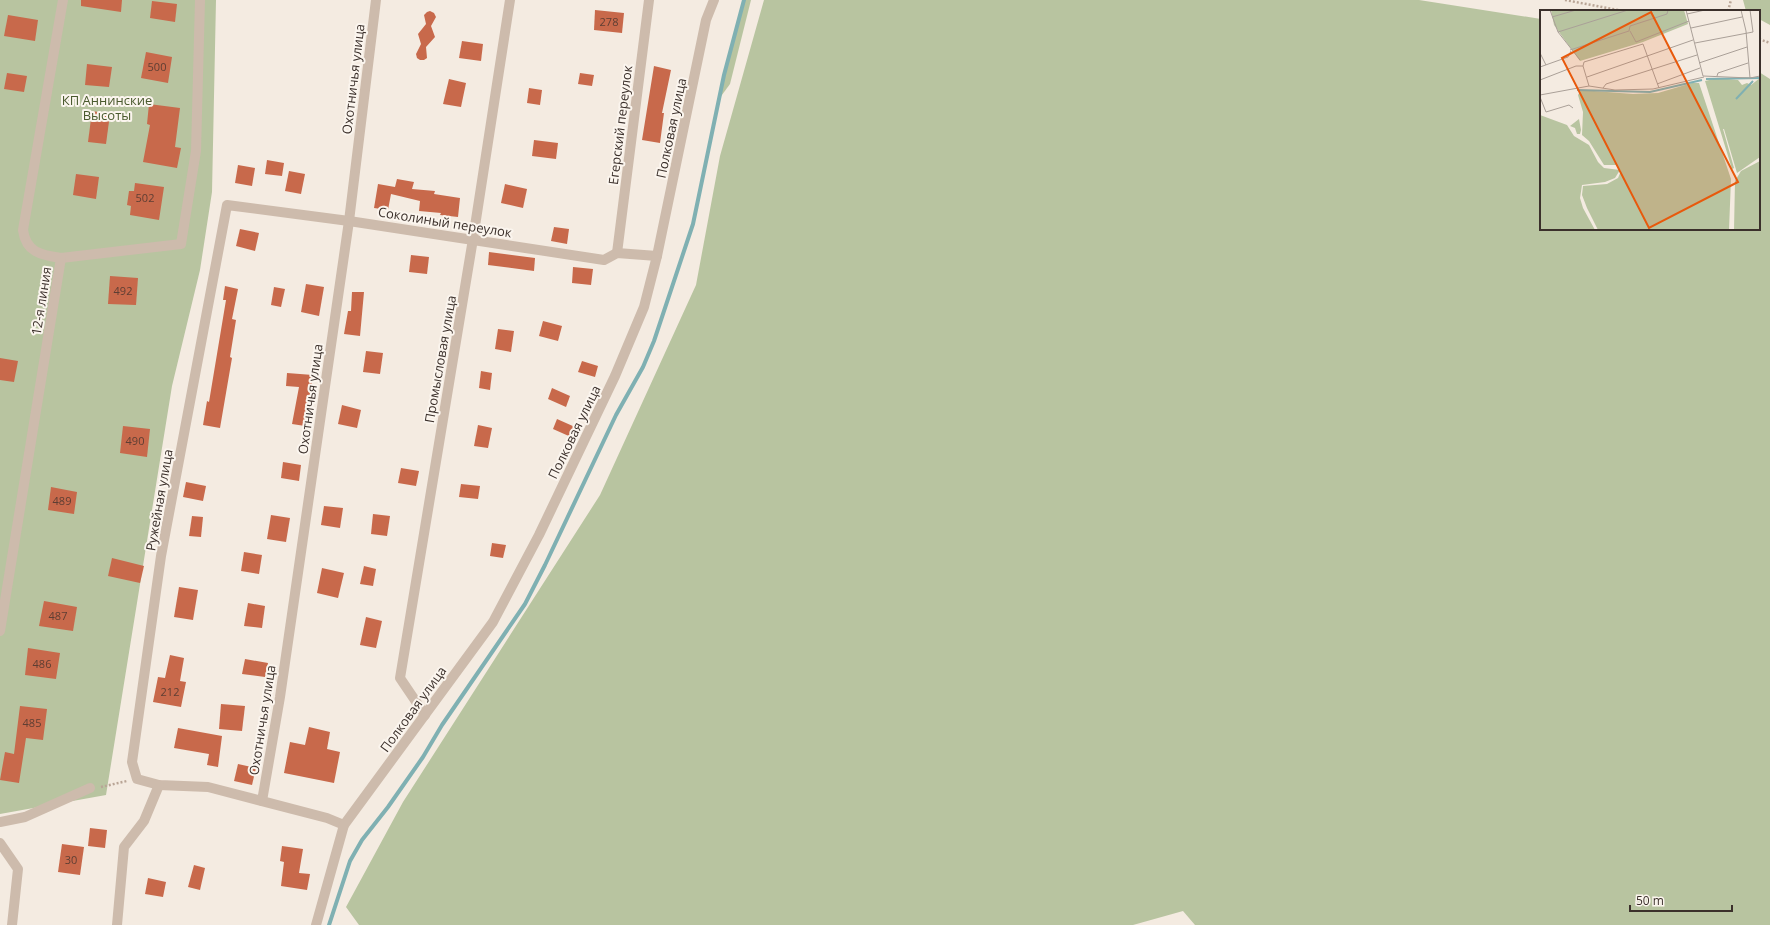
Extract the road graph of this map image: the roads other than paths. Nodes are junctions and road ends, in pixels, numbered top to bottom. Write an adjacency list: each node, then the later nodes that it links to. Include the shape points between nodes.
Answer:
1 (63, 0): 12 (street, 12-я линия, via 23,230 24,238 35,251 42,255)
2 (200, 0): 12 (street, via 196,151 181,244)
3 (376, 0): 8 (street, Охотничья улица)
4 (510, 0): 9 (street, Промысловая улица)
5 (649, 0): 10 (street, Егерский переулок)
6 (714, 0): 11 (street, Полковая улица, via 706,20)
7 (227, 205): 8 (street, Соколиный переулок); 15 (street, Ружейная улица, via 161,556 132,762 137,779)
8 (349, 221): 9 (street, Соколиный переулок); 17 (street, Охотничья улица, via 281,689)
9 (473, 239): 10 (street, Соколиный переулок, via 604,260); 14 (street, Промысловая улица, via 400,678)
10 (617, 253): 11 (street, Соколиный переулок)
11 (657, 256): 14 (street, Полковая улица, via 644,307 618,369 538,535 493,622)
12 (61, 258): 13 (street, 12-я линия)
13 (0, 631)
14 (425, 715): 19 (street, Полковая улица)
15 (159, 785): 17 (street, via 208,788); 22 (street, via 144,821 124,847)
16 (90, 788): 18 (street, via 25,817)
17 (262, 802): 19 (street, via 327,818)
18 (0, 822)
19 (344, 825): 23 (street)
20 (0, 843): 21 (street, via 18,869)
21 (12, 925)
22 (117, 925)
23 (316, 925)

